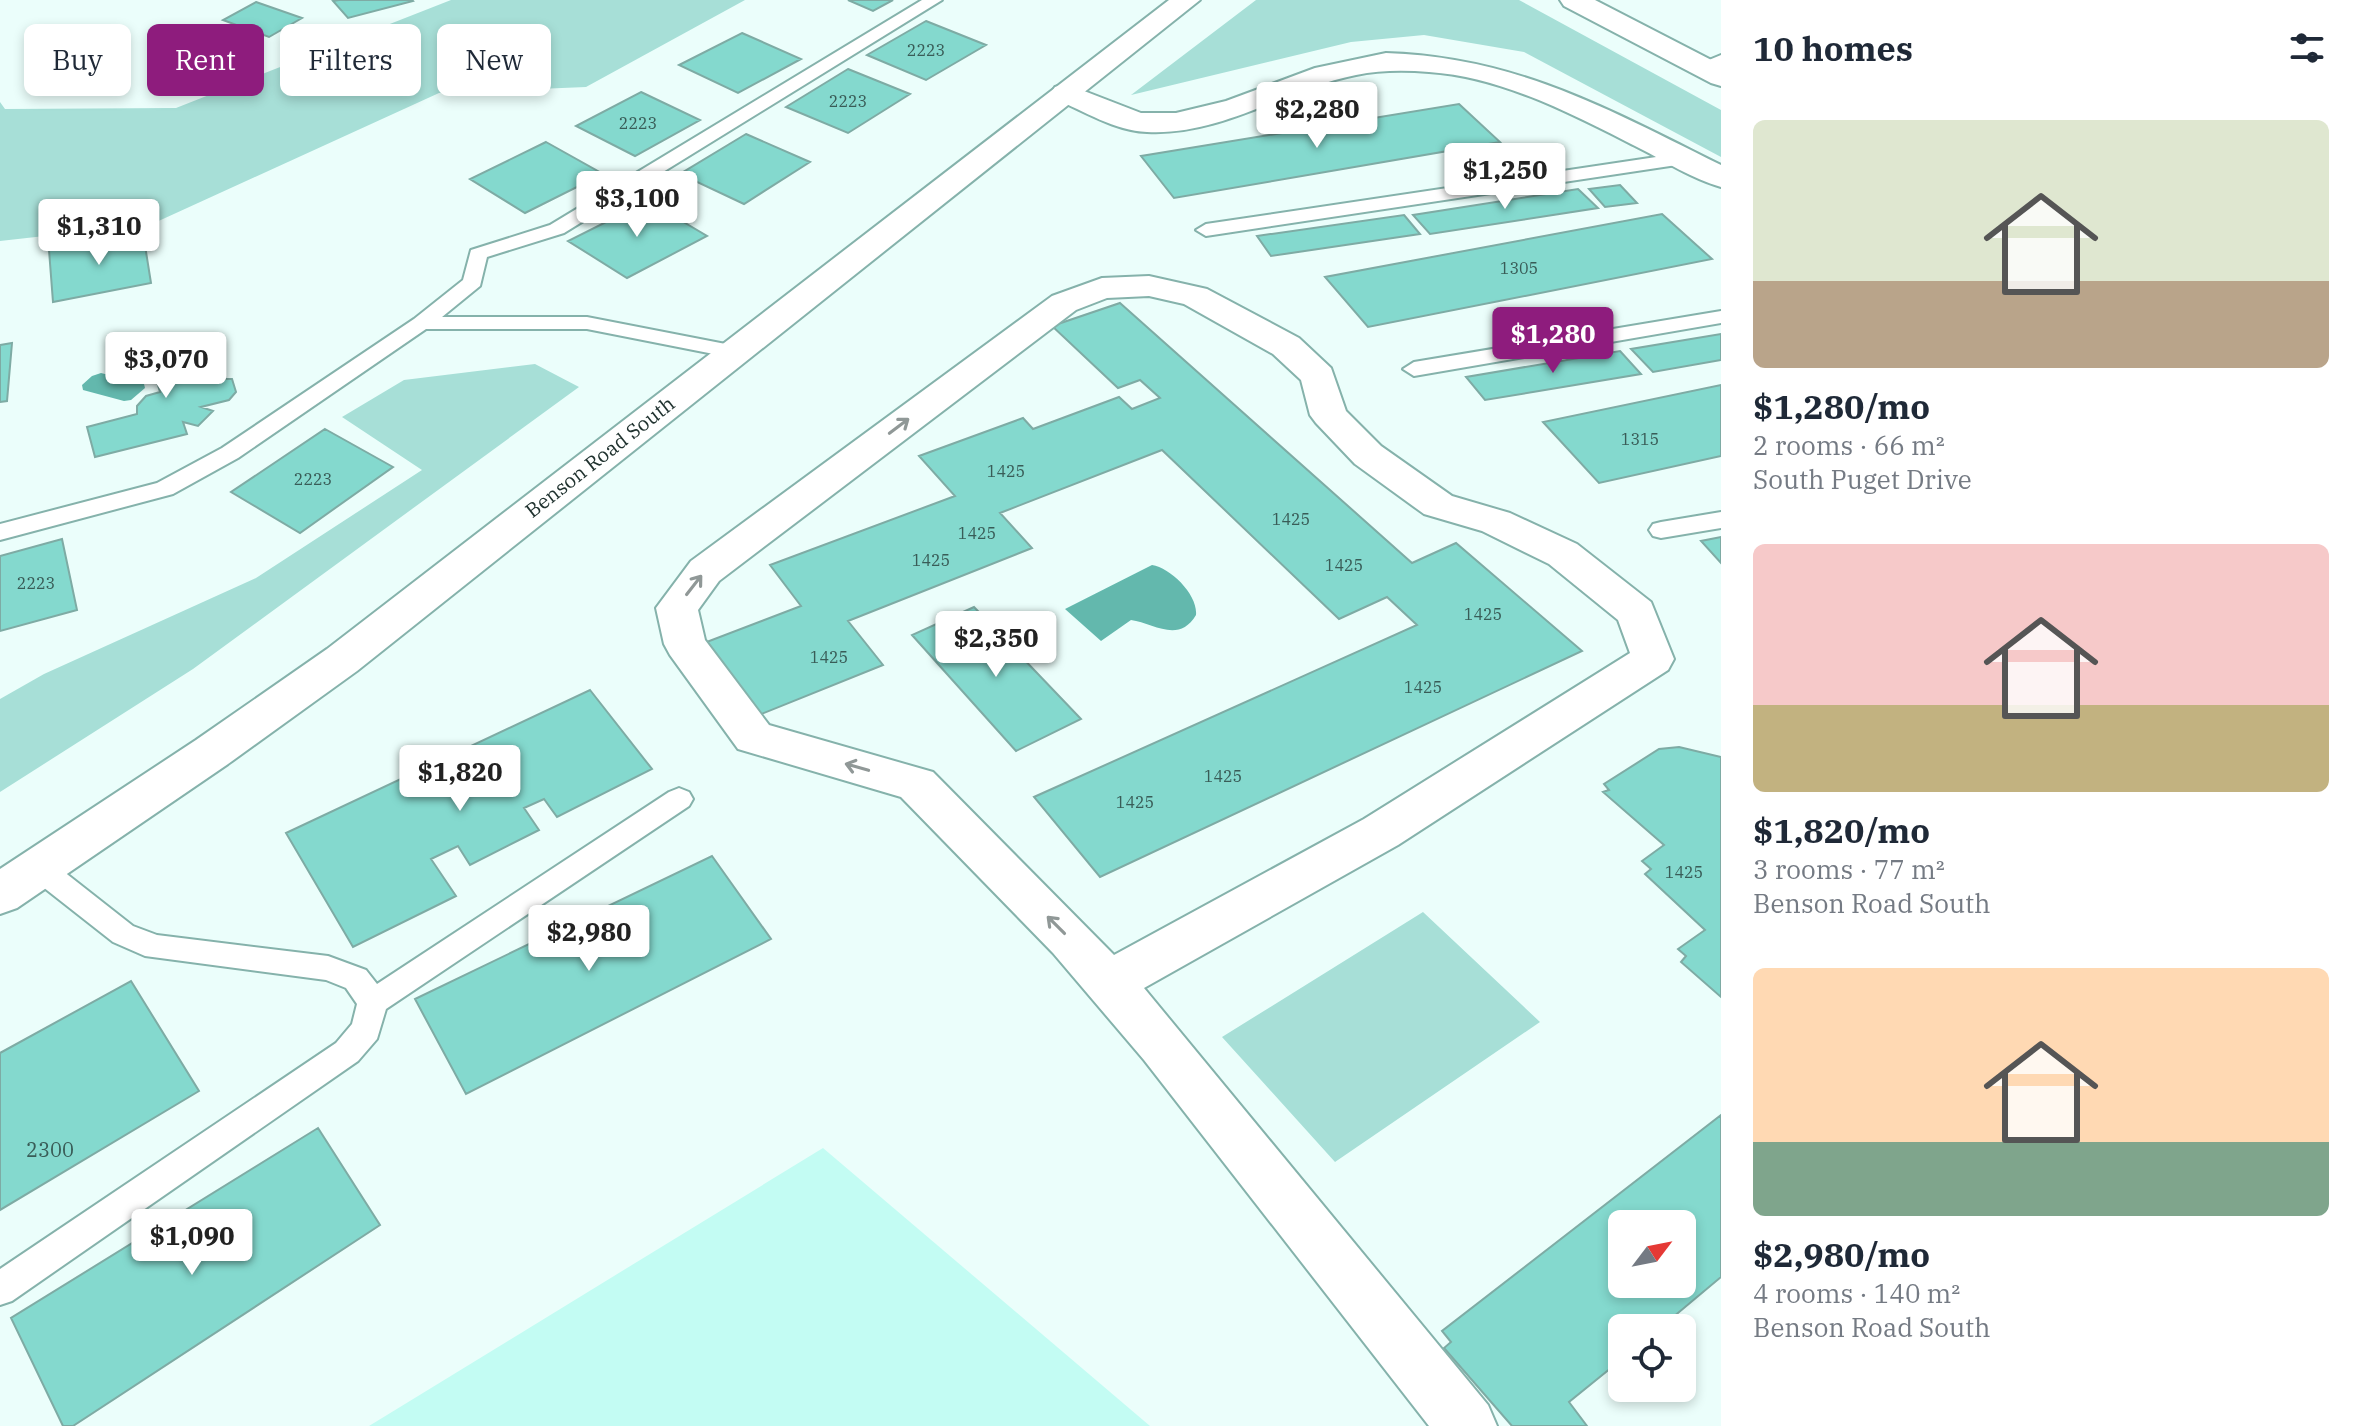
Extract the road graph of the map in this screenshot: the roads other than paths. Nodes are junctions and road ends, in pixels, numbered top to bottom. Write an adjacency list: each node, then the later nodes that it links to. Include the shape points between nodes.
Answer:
1 (934, 0): 10 (lane, via 557,229 478,254 473,282)
2 (1186, 0): 5 (street, Benson Road South)
3 (1574, 0): 4 (street)
4 (1714, 68)
5 (1066, 93): 6 (street, via 1143,123 1175,121 1335,72 1384,62 1447,64 1516,82); 11 (street, Benson Road South)
6 (1683, 159): 7 (street); 8 (lane)
7 (1721, 177)
8 (1206, 230)
9 (1721, 317): 12 (lane)
10 (421, 323): 11 (lane, via 587,323); 15 (lane, via 230,453 165,489)
11 (734, 352): 17 (street, Benson Road South, via 342,660)
12 (1414, 369)
13 (1721, 520): 14 (lane)
14 (1661, 530)
15 (0, 532)
16 (679, 799): 20 (lane)
17 (39, 868): 18 (street, Benson Road South); 20 (lane, via 93,914 155,947 328,968 356,979)
18 (0, 894)
19 (1108, 983): 19 (street, one-way to 19, via 917,784 754,737 685,644 677,608 705,571 1064,303 1102,288 1149,286 1195,296 1286,346 1318,376 1329,415 1368,455 1438,505 1496,522 1563,554 1636,612 1653,659 1381,832); 22 (street)
20 (373, 1002): 21 (lane, via 366,1030 347,1052)
21 (0, 1289)
22 (1467, 1426)

